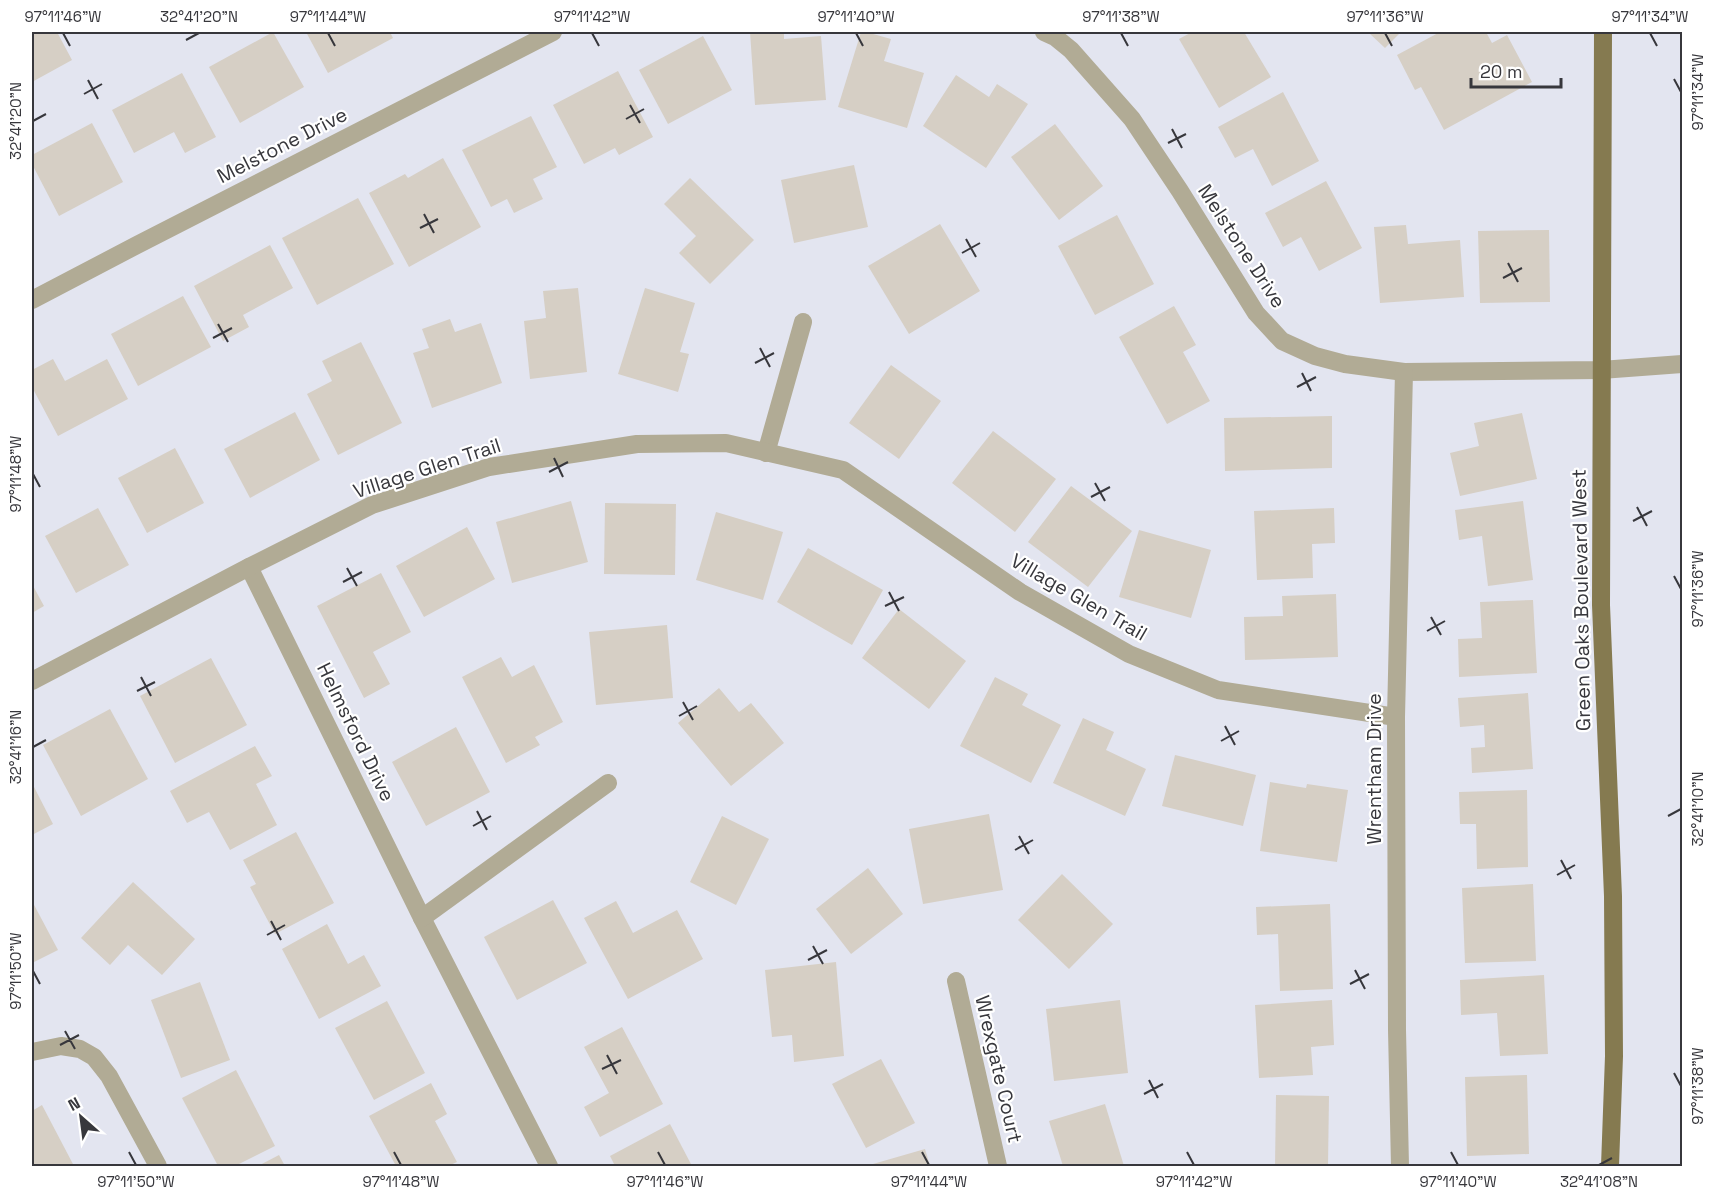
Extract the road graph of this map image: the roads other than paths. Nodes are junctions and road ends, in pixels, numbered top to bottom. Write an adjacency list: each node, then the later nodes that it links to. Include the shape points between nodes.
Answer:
1 (553, 32): 4 (street, Melstone Drive)
2 (1044, 32): 8 (street, Melstone Drive, via 1071,50 1132,119 1256,313 1282,341 1345,364)
3 (1603, 32): 7 (main road, Green Oaks Boulevard West)
4 (32, 300)
5 (803, 322): 9 (street)
6 (1683, 364): 7 (street, Melstone Drive)
7 (1601, 370): 8 (street, Melstone Drive); 21 (main road, Green Oaks Boulevard West, via 1601,605 1613,896)
8 (1404, 372): 12 (street, Wrentham Drive)
9 (766, 453): 10 (street, Village Glen Trail, via 726,443 637,444 489,467 372,505); 12 (street, Village Glen Trail, via 843,470 1020,592 1130,654 1218,690)
10 (249, 567): 11 (street, Village Glen Trail); 14 (street, Helmsford Drive)
11 (32, 681)
12 (1396, 717): 20 (street, Wrentham Drive)
13 (608, 783): 14 (street)
14 (422, 918): 18 (street, Helmsford Drive)
15 (956, 981): 19 (street, Wrexgate Court)
16 (32, 1052): 17 (street, via 61,1046 80,1049 94,1057 109,1076)
17 (158, 1167)
18 (549, 1167)
19 (998, 1167)
20 (1400, 1167)
21 (1610, 1167)

